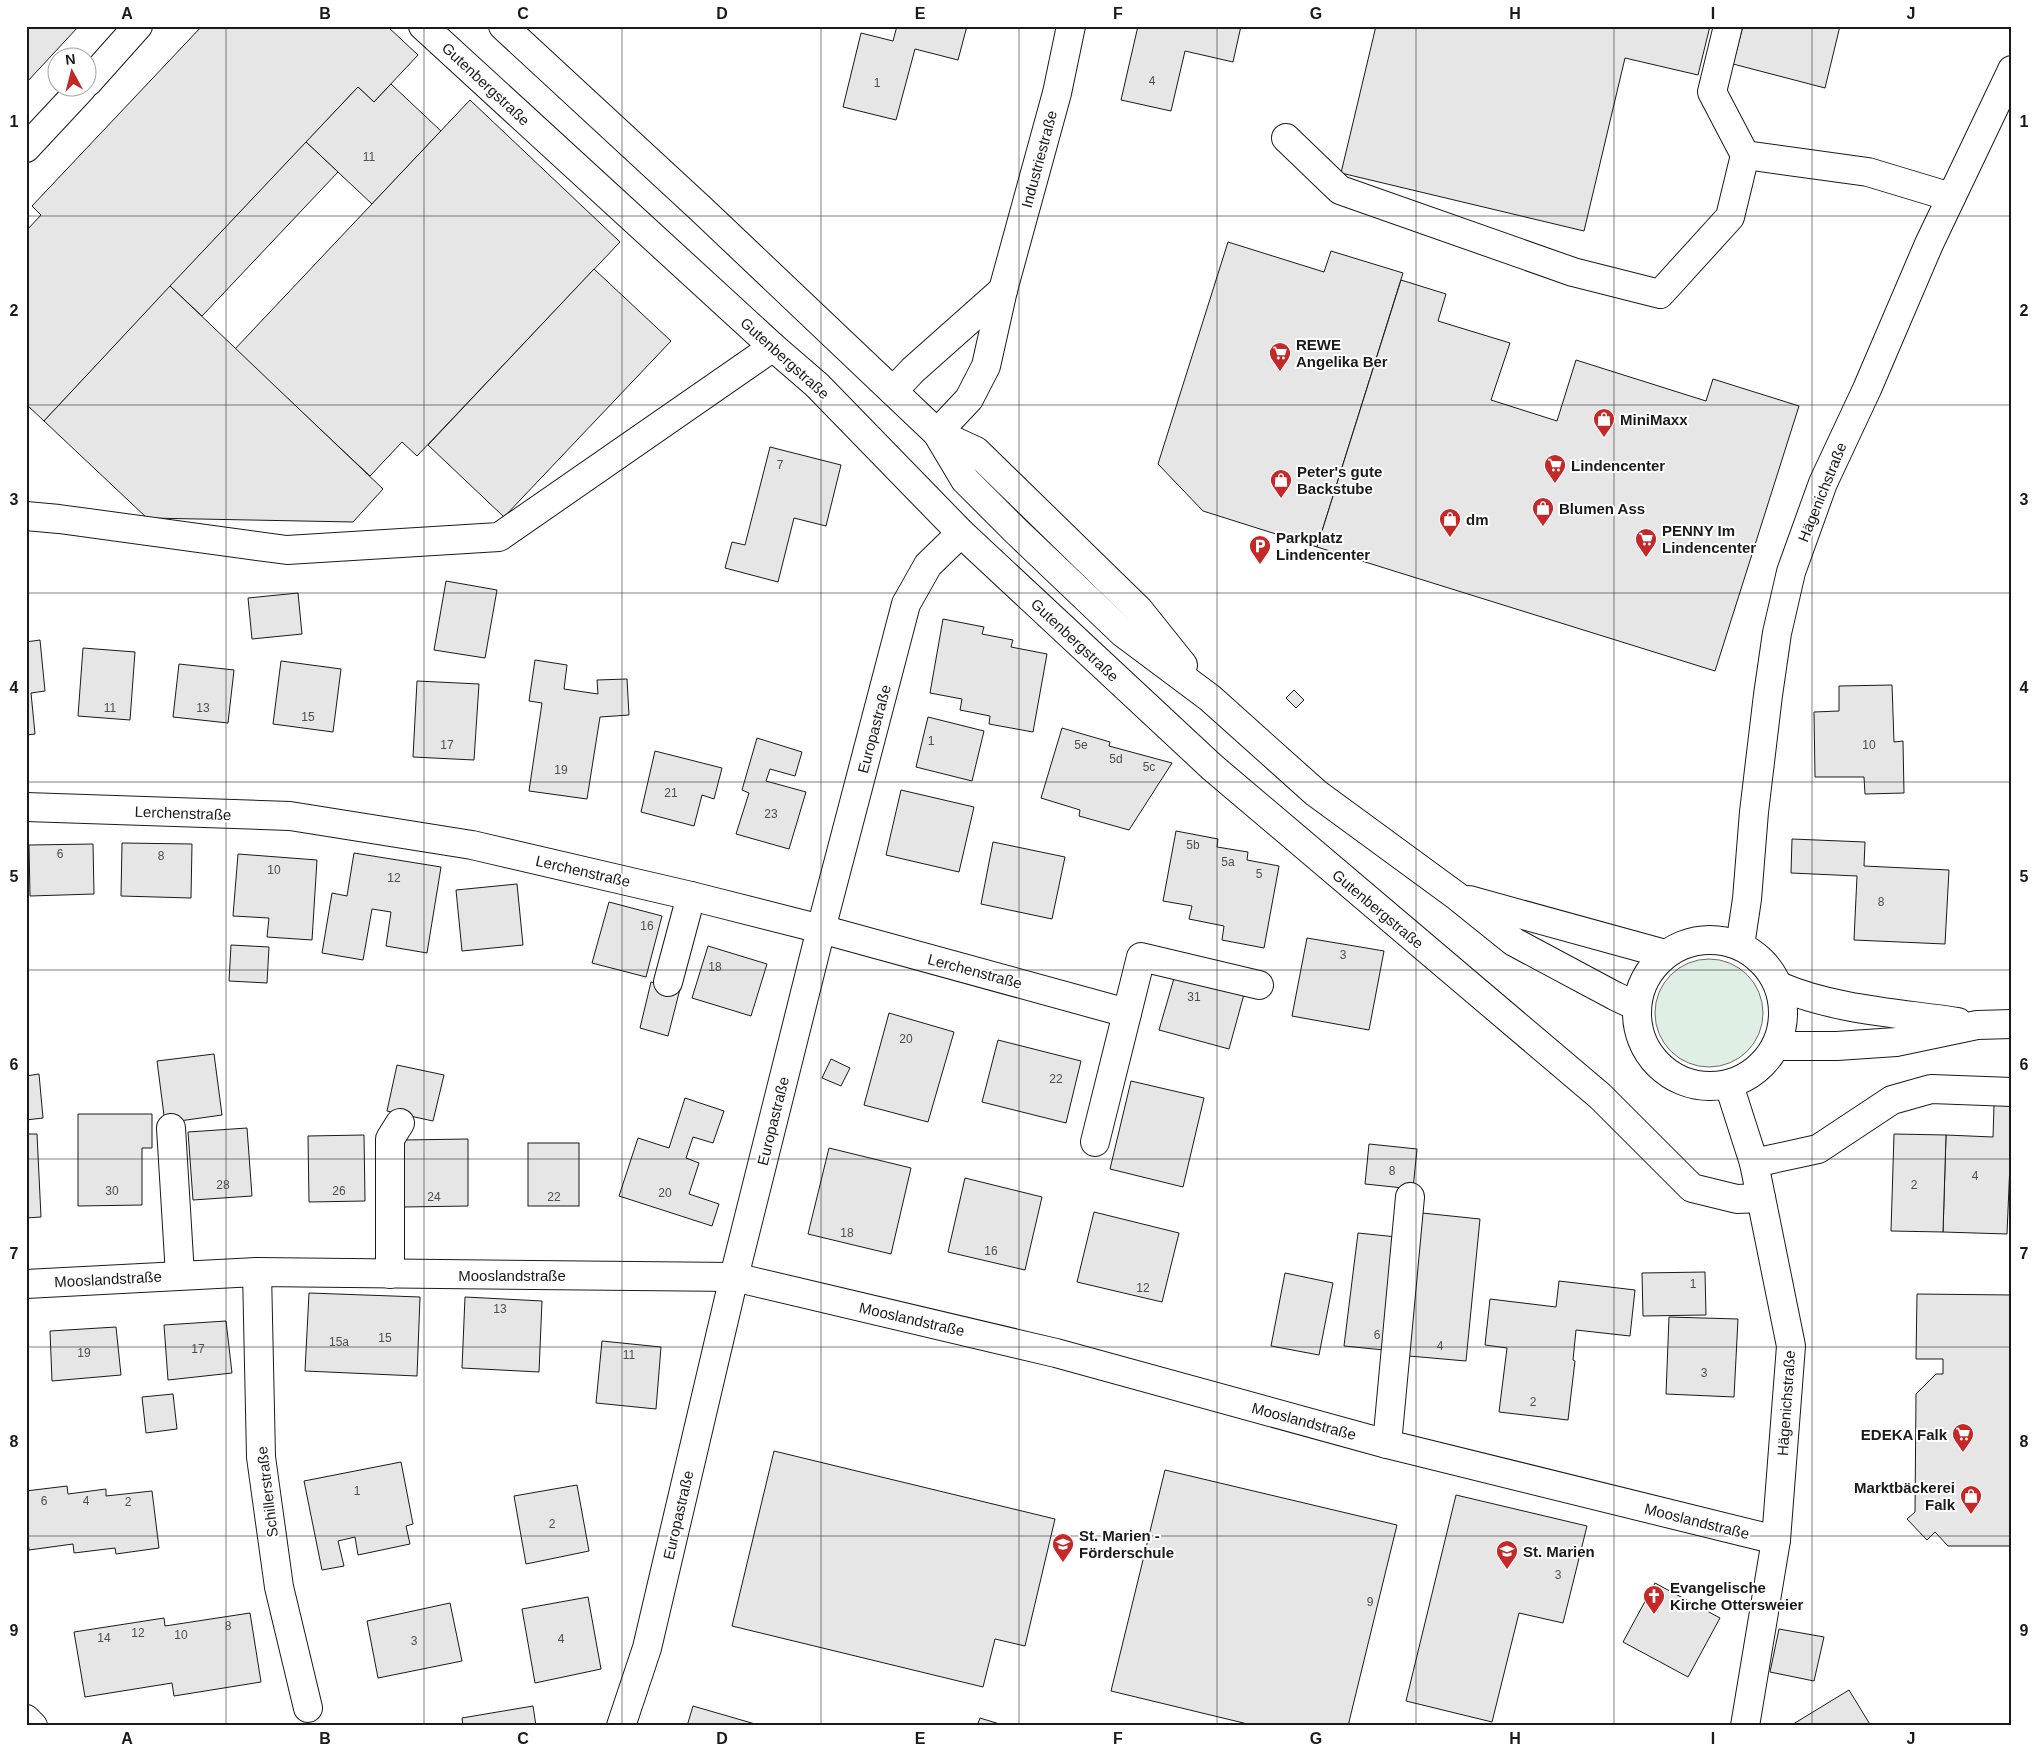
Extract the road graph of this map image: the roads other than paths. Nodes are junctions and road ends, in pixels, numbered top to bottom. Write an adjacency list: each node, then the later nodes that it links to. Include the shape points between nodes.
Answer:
1 (138, 26): 7 (street)
2 (423, 26): 14 (street, Gutenbergstraße)
3 (503, 26): 15 (street)
4 (1071, 26): 13 (street, Industriestraße, via 1057,93)
5 (1728, 26): 11 (street, via 1712,92)
6 (2012, 70): 12 (street, Hägenichstraße)
7 (98, 71)
8 (73, 98): 10 (street)
9 (1286, 138): 11 (street, via 1340,190 1573,272 1660,294 1730,217)
10 (26, 148)
11 (1746, 155): 12 (street, via 1868,172)
12 (1951, 197): 23 (street, Hägenichstraße, via 1823,483 1791,572 1772,668)
13 (1003, 290): 15 (street); 16 (street, Industriestraße, via 986,366 969,399)
14 (773, 347): 17 (street, via 499,537 287,550); 18 (street, Gutenbergstraße, via 817,384)
15 (893, 391): 16 (street)
16 (937, 433): 21 (street, via 976,451 1139,610 1210,698 1316,793)
17 (26, 516)
18 (961, 533): 22 (street, Europastraße, via 928,565 906,604); 40 (street, Gutenbergstraße, via 1212,767 1600,1096 1692,1188 1738,1199)
19 (26, 807): 20 (street, Lerchenstraße, via 290,816 472,845)
20 (691, 896): 22 (street, Lerchenstraße); 25 (street)
21 (1458, 897): 24 (street); 28 (street, via 1514,942)
22 (821, 929): 29 (street, Lerchenstraße); 44 (street, Europastraße)
23 (1740, 946): 24 (street, via 1721,940 1701,940); 27 (street, via 1756,955)
24 (1665, 954): 28 (street, via 1645,977)
25 (668, 982)
26 (1259, 985): 29 (street, via 1141,957)
27 (1779, 986): 31 (street, via 1800,995 1842,1005); 32 (street, via 1784,1006)
28 (1636, 1006): 33 (street, via 1638,1034 1651,1059 1673,1078 1700,1087)
29 (1127, 1013): 37 (street)
30 (2012, 1024): 31 (street)
31 (1977, 1025): 32 (street, via 1896,1042)
32 (1776, 1046): 33 (street, via 1757,1071)
33 (1729, 1085): 38 (street, Hägenichstraße)
34 (2012, 1092): 38 (street, via 1931,1089 1892,1100 1818,1149)
35 (400, 1123): 42 (street, via 390,1139)
36 (171, 1128): 43 (street)
37 (1094, 1142)
38 (1754, 1163): 40 (street, Hägenichstraße)
39 (1410, 1197): 46 (street)
40 (1761, 1198): 47 (street, Hägenichstraße, via 1791,1346)
41 (257, 1272): 42 (street, Mooslandstraße); 43 (street, Mooslandstraße); 48 (street, Schillerstraße, via 261,1457 279,1587)
42 (390, 1274): 44 (street, Mooslandstraße)
43 (180, 1275): 45 (street, Mooslandstraße)
44 (734, 1277): 46 (street, Mooslandstraße, via 1056,1353); 51 (street, Europastraße, via 647,1648)
45 (26, 1284)
46 (1387, 1444): 47 (street, Mooslandstraße)
47 (1776, 1540): 52 (street, Hägenichstraße)
48 (308, 1708)
49 (26, 1719): 50 (street)
50 (34, 1726)
51 (621, 1726)
52 (1745, 1726)

